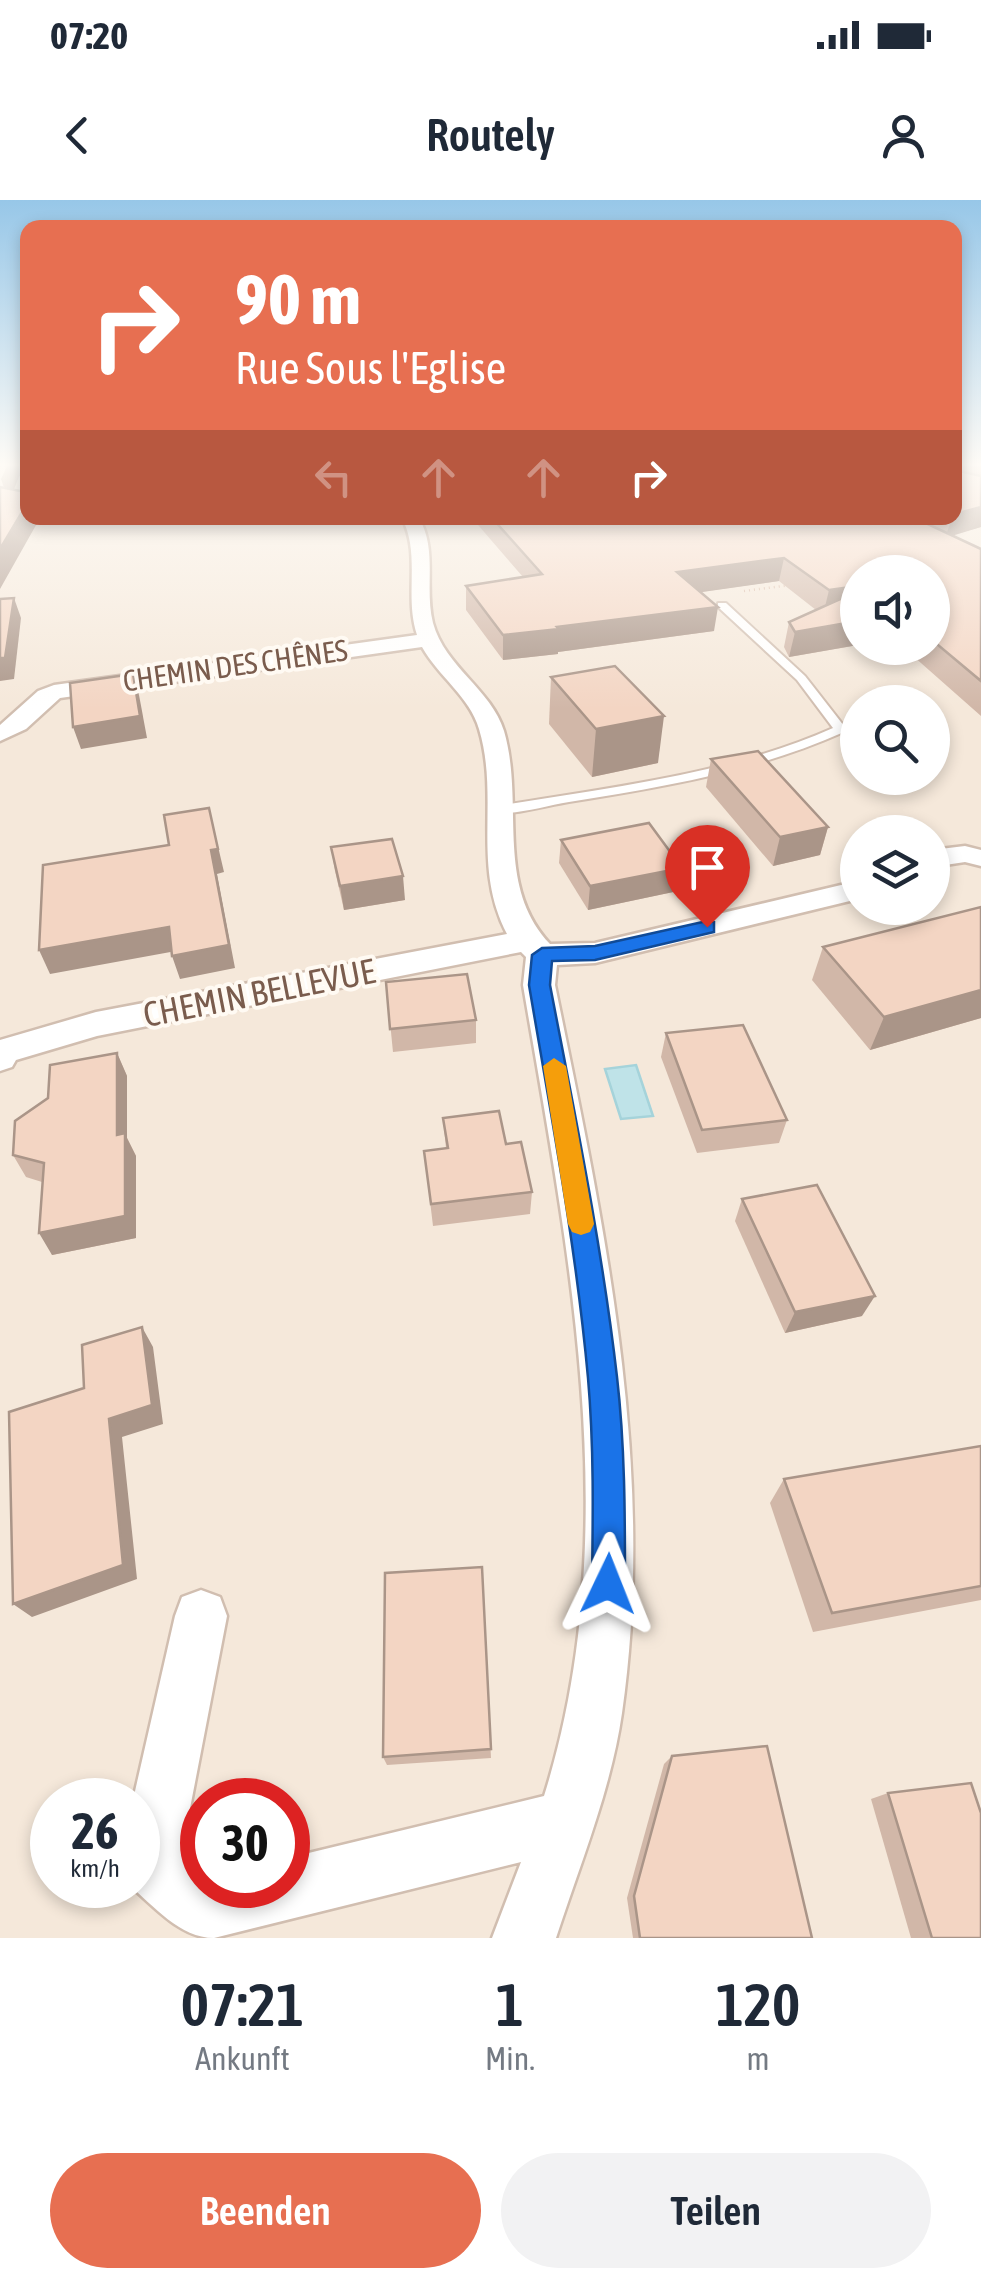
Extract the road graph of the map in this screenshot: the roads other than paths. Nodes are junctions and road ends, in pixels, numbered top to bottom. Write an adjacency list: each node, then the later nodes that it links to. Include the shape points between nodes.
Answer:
1 (419, 547): 3 (street)
2 (722, 605): 5 (lane, via 801,678 840,729 806,747 685,776)
3 (427, 640): 4 (street, CHEMIN DES CHÊNES, via 54,692 24,722); 5 (street, via 492,728)
4 (0, 734)
5 (498, 810): 9 (street, via 508,910)
6 (950, 856): 7 (street)
7 (981, 858)
8 (840, 894): 9 (street, CHEMIN BELLEVUE, via 595,953)
9 (534, 948): 10 (street, CHEMIN BELLEVUE, via 96,1024 4,1050); 12 (street, via 577,1192 609,1465 606,1620 594,1717)
10 (0, 1058)
11 (201, 1616): 12 (street, via 149,1862 206,1908)
12 (564, 1821): 13 (street)
13 (524, 1938)

